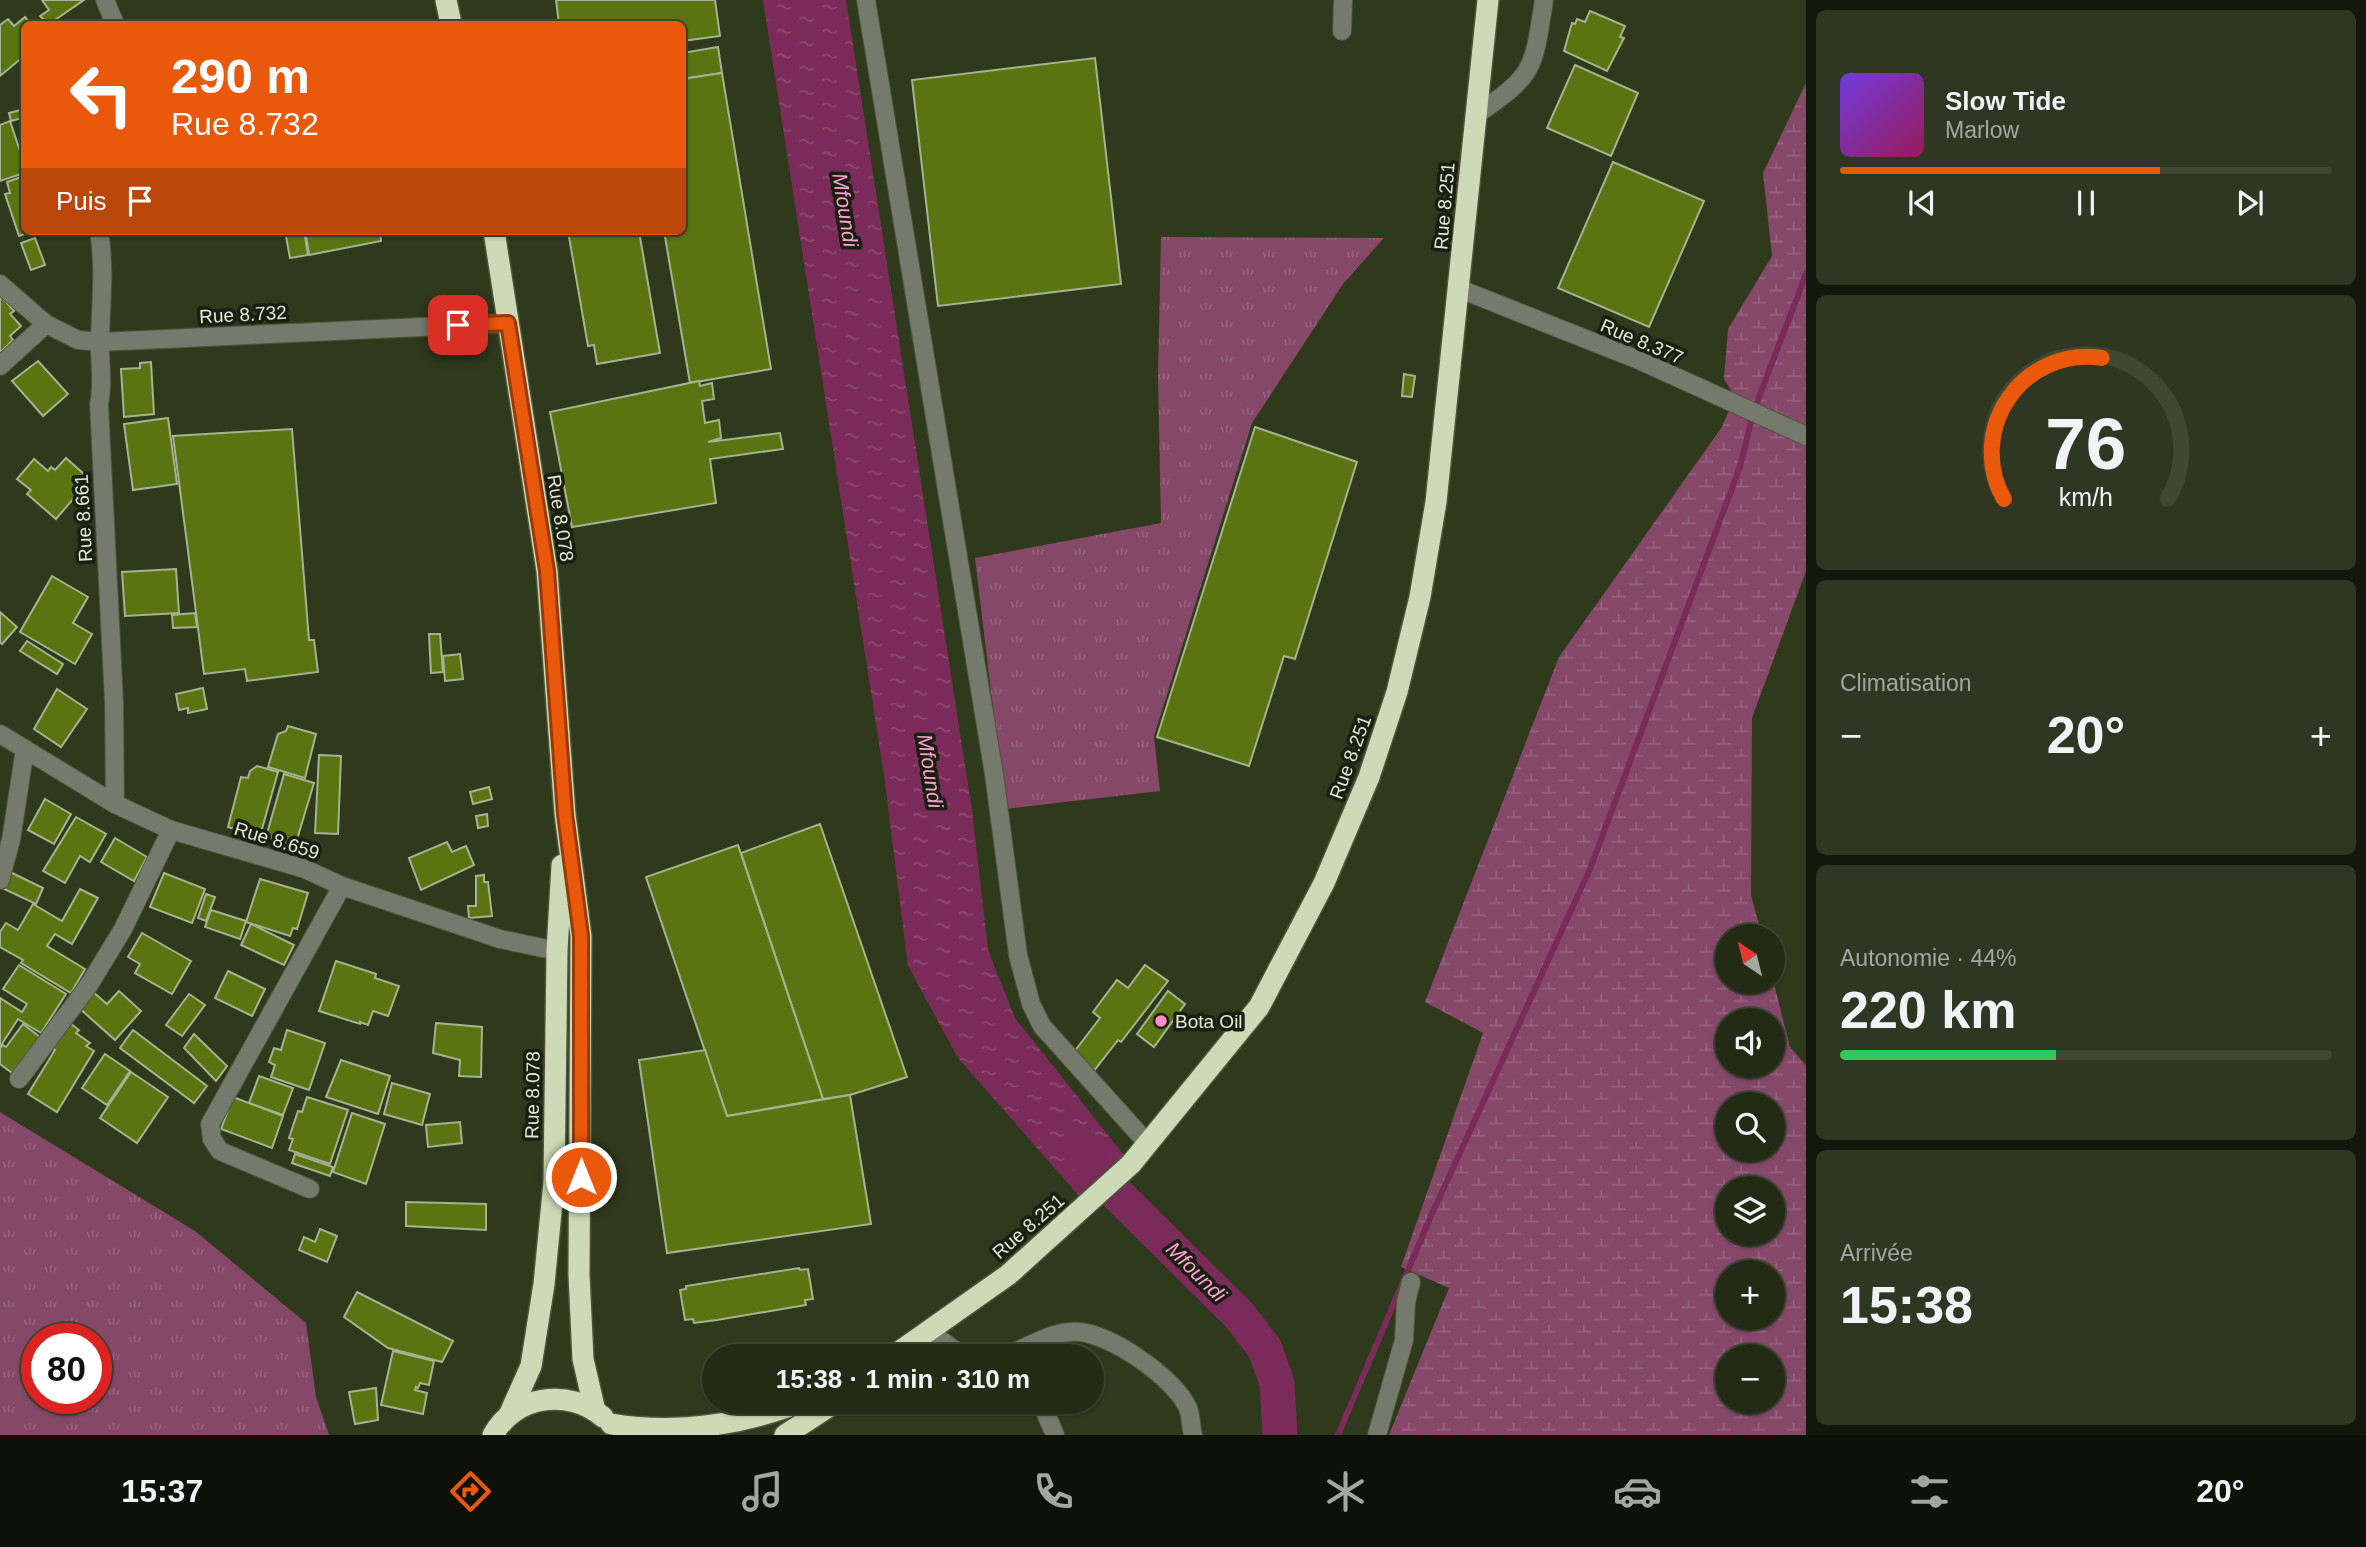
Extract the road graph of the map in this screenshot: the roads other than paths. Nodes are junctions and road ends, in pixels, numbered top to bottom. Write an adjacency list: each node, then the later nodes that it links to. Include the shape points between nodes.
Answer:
1 (105, 0): 7 (street)
2 (446, 0): 8 (highway)
3 (866, 0): 29 (street, via 988,735 1017,955 1042,1026)
4 (1343, 0): 9 (street)
5 (1488, 0): 10 (highway, Rue 8.251)
6 (1544, 0): 10 (street, via 1528,73 1518,86)
7 (113, 21)
8 (450, 21)
9 (1342, 31)
10 (1476, 115): 14 (highway, Rue 8.251)
11 (100, 235): 17 (street, Rue 8.661, via 105,266)
12 (495, 235): 15 (highway, Rue 8.078)
13 (0, 284): 16 (street, Rue 8.732)
14 (1460, 289): 19 (street, Rue 8.377, via 1642,361); 29 (highway, Rue 8.251, via 1436,502 1420,597 1397,692 1368,777 1318,896 1259,1007)
15 (508, 323): 17 (street, Rue 8.732); 23 (highway, Rue 8.078, via 547,571)
16 (46, 324): 17 (street, Rue 8.732, via 78,340); 18 (street)
17 (100, 342): 22 (street, Rue 8.661)
18 (0, 366)
19 (1806, 436)
20 (0, 734): 21 (street, Rue 8.659)
21 (25, 749): 22 (street, Rue 8.659); 25 (street)
22 (115, 804): 24 (street, Rue 8.659)
23 (565, 814): 27 (highway, Rue 8.078); 40 (highway, Rue 8.078, via 581,936 579,1275 583,1359)
24 (171, 831): 26 (street, Rue 8.659, via 305,869); 28 (street, via 110,951)
25 (0, 880)
26 (342, 886): 27 (street, Rue 8.659, via 500,939); 30 (street, via 210,1124 220,1151)
27 (557, 951): 36 (highway, Rue 8.078, via 554,1182 544,1284 531,1366)
28 (19, 1079)
29 (1148, 1144): 32 (highway, Rue 8.251, via 1008,1275)
30 (310, 1189)
31 (1411, 1282): 45 (street, via 1404,1340)
32 (930, 1332): 33 (highway, Rue 8.251); 34 (street)
33 (912, 1344)
34 (946, 1344)
35 (1034, 1344): 44 (street, via 1052,1335 1081,1332 1138,1356 1188,1408)
36 (510, 1413): 40 (highway, via 533,1402 571,1400); 41 (highway, Rue 8.078)
37 (768, 1414): 40 (highway, via 701,1428 641,1429)
38 (817, 1414): 42 (highway)
39 (1046, 1414): 43 (street)
40 (608, 1423)
41 (493, 1435)
42 (785, 1435)
43 (1055, 1435)
44 (1193, 1435)
45 (1377, 1435)

